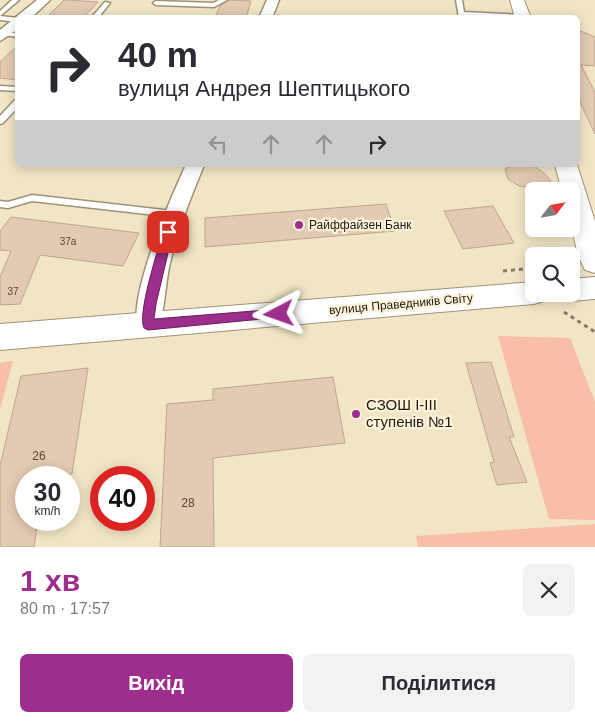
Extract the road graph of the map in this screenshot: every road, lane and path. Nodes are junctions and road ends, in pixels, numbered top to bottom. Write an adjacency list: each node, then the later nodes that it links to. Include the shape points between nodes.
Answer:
1 (16, 0): 9 (lane)
2 (44, 0): 10 (street)
3 (224, 0): 7 (lane, via 214,5)
4 (273, 0): 12 (street)
5 (459, 0): 13 (lane)
6 (517, 0): 14 (street)
7 (156, 3)
8 (107, 4): 11 (lane)
9 (0, 14)
10 (26, 15)
11 (97, 15)
12 (266, 15)
13 (462, 15)
14 (522, 15)
15 (0, 18): 16 (lane)
16 (15, 20)
17 (15, 25): 18 (street)
18 (7, 35)
19 (0, 88): 20 (lane)
20 (15, 89)
21 (15, 105): 22 (lane)
22 (0, 121)
23 (194, 167): 26 (street)
24 (567, 167): 27 (street)
25 (0, 204): 26 (lane, via 32,198)
26 (173, 214): 31 (street)
27 (595, 263)
28 (595, 288): 29 (street)
29 (580, 289)
30 (525, 294): 31 (street, вулиця Праведників Світу)
31 (148, 324): 32 (street, вулиця Праведників Світу)
32 (0, 337)

